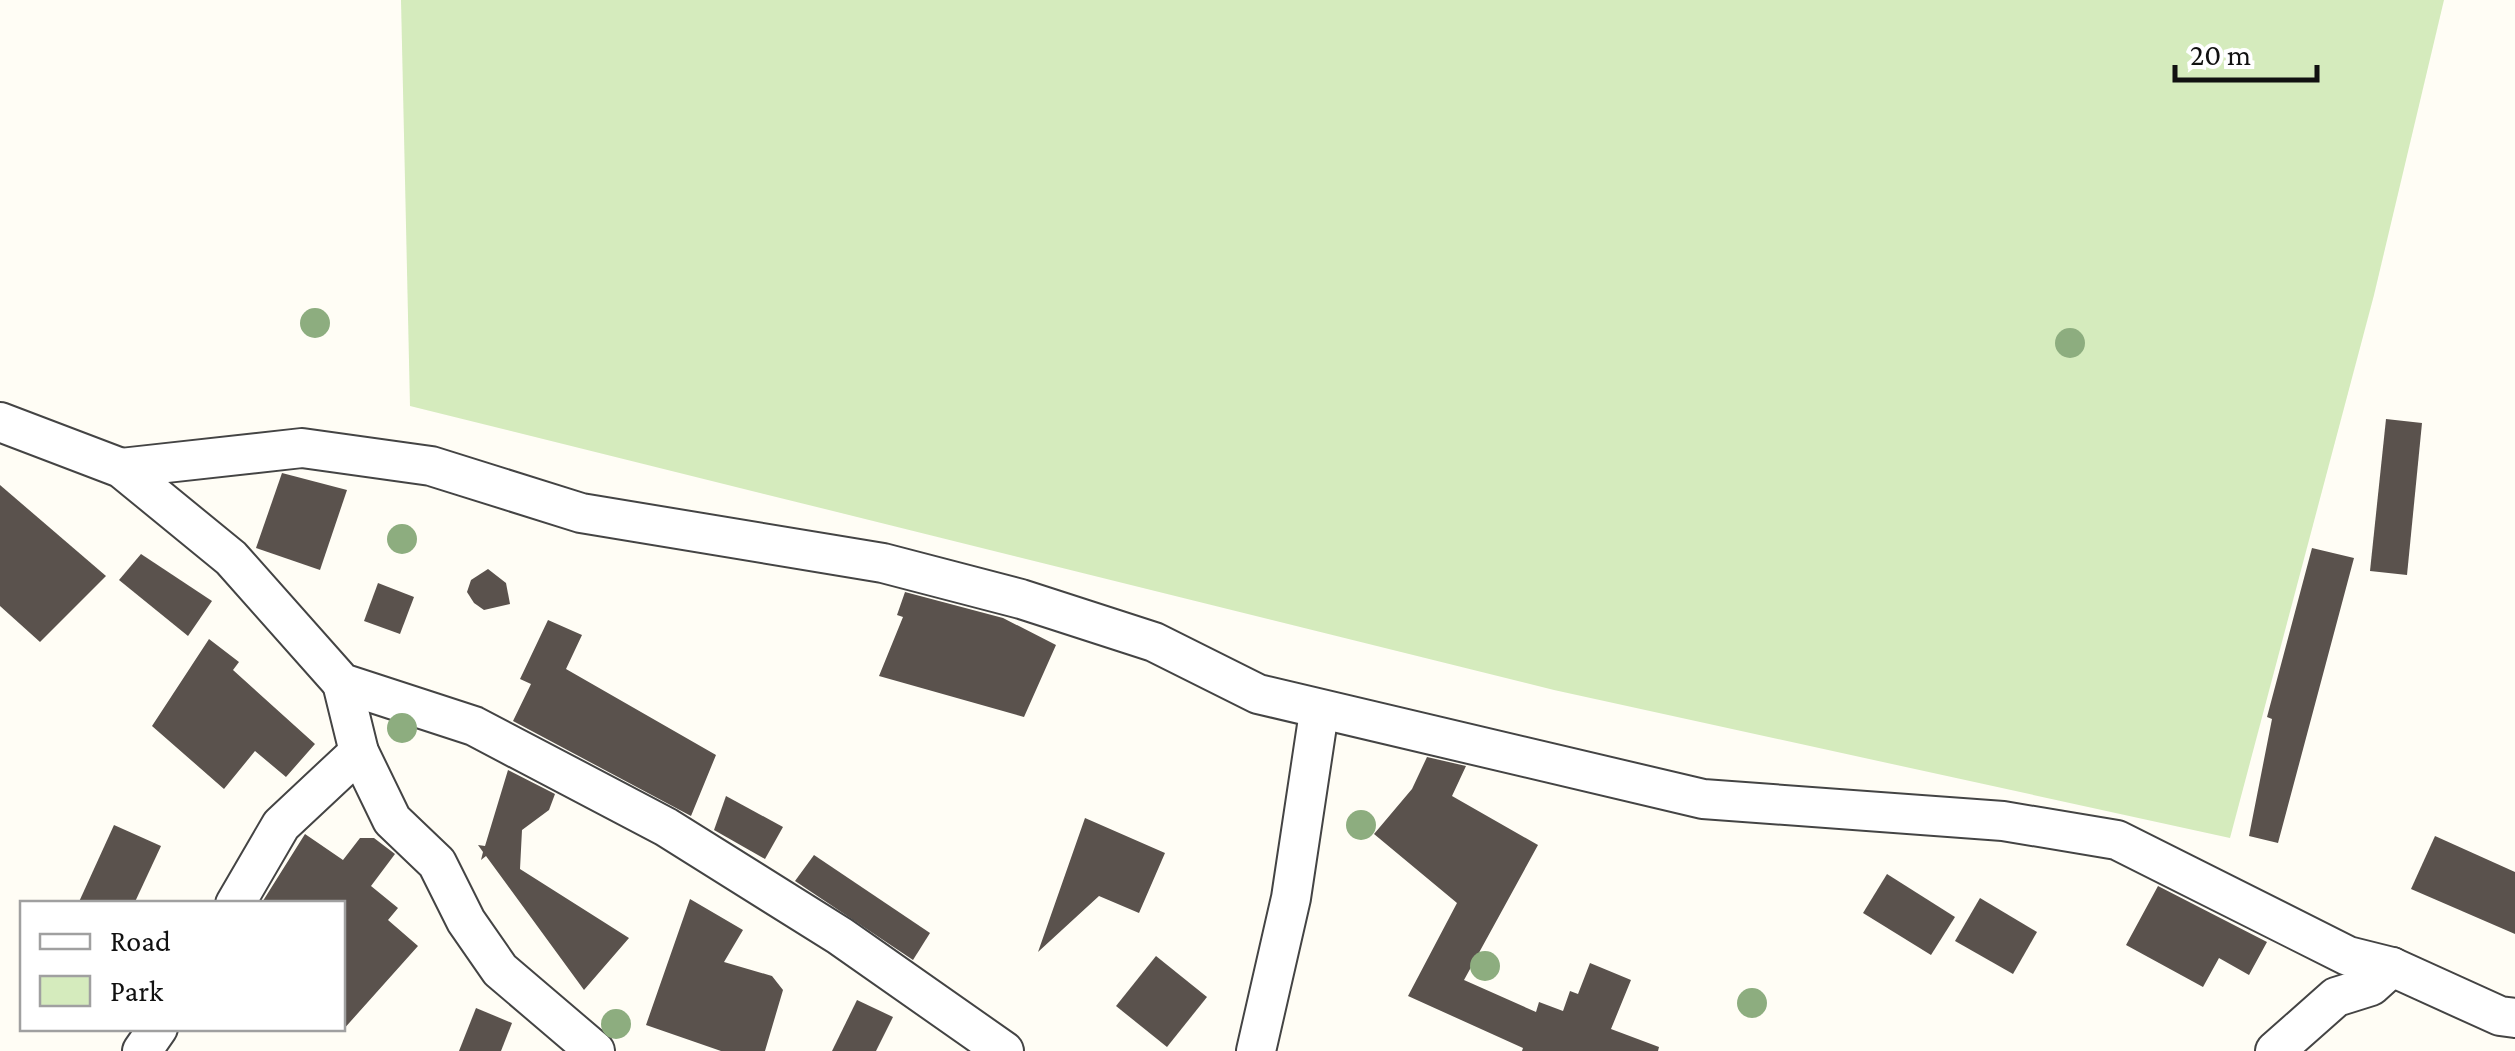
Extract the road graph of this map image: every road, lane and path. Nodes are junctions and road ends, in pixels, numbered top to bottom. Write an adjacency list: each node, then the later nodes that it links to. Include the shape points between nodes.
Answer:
1 (0, 422): 2 (street)
2 (122, 468): 3 (street, via 231,558); 4 (street, via 302,448 431,466 581,513 883,563 1022,599 1154,642 1258,694)
3 (342, 683): 5 (street); 10 (street, via 474,726 666,827 840,936)
4 (1319, 712): 7 (street, via 1703,799 2003,821 2117,840 2348,956); 11 (street, via 1291,898)
5 (359, 752): 6 (street, via 282,825); 9 (street, via 392,820 438,863 500,970)
6 (237, 901)
7 (2392, 968): 8 (street); 12 (street, via 2371,986 2336,998)
8 (2515, 1018)
9 (595, 1051)
10 (1004, 1051)
11 (1256, 1051)
12 (2275, 1051)

